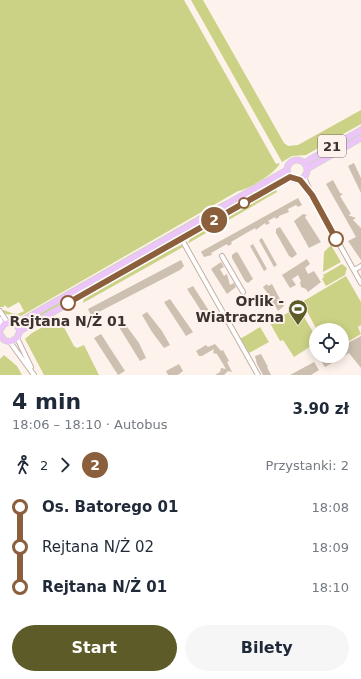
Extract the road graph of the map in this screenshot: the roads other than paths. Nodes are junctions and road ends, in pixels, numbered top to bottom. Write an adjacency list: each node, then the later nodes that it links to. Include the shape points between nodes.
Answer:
1 (361, 130): 3 (main road, 21)
2 (361, 138): 5 (main road, 21)
3 (304, 163): 4 (main road, 21, via 293,160); 5 (main road, 21)
4 (286, 170): 6 (main road); 16 (main road, 21)
5 (307, 170): 7 (main road, 21)
6 (290, 177): 7 (main road); 8 (main road)
7 (302, 178): 11 (street)
8 (181, 238): 18 (main road); 24 (street)
9 (222, 256): 13 (street)
10 (361, 266): 11 (street)
11 (354, 270): 12 (street)
12 (361, 283)
13 (243, 292)
14 (0, 311): 17 (street)
15 (0, 319): 17 (street)
16 (16, 324): 17 (main road); 18 (main road)
17 (3, 326)
18 (20, 331): 20 (main road)
19 (0, 334): 21 (main road)
20 (17, 338): 22 (main road); 23 (street)
21 (2, 341): 22 (main road)
22 (10, 342): 23 (street)
23 (34, 375)
24 (258, 375)

